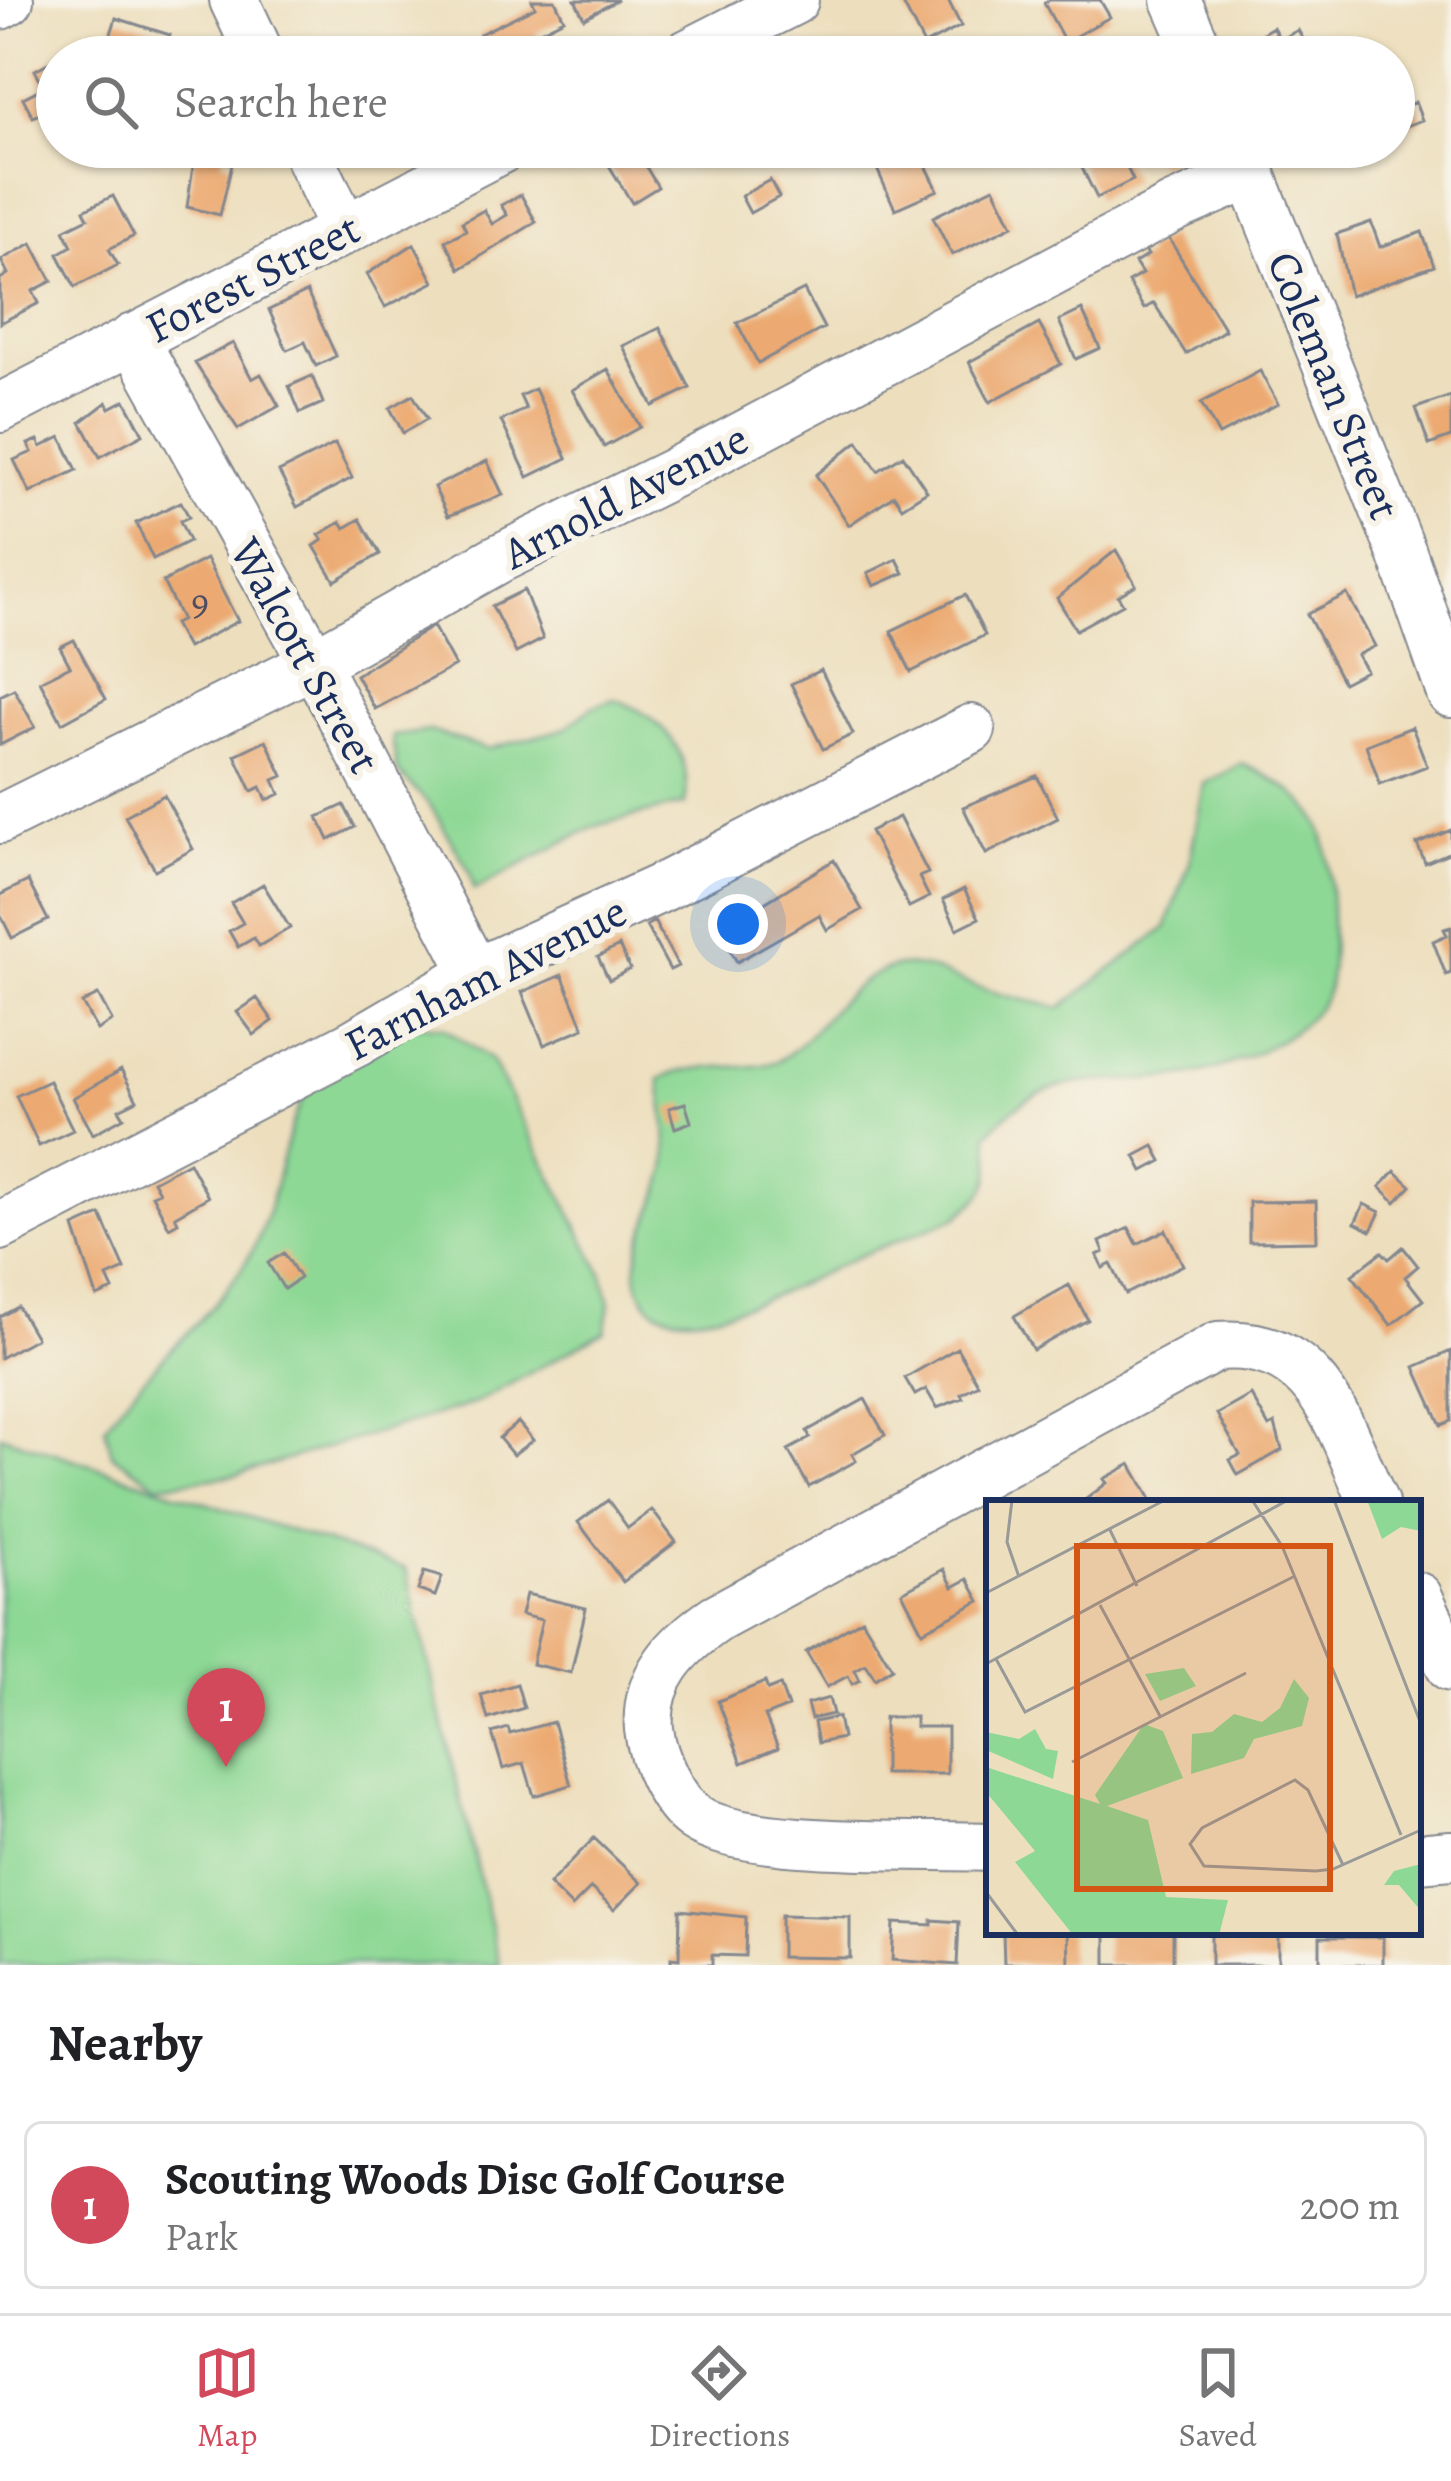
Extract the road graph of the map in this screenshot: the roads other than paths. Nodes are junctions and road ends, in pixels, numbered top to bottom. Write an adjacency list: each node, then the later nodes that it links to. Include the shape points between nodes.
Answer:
1 (9, 0): 5 (street)
2 (234, 0): 6 (street)
3 (794, 0): 7 (street)
4 (1176, 0): 8 (street)
5 (0, 5)
6 (251, 36)
7 (723, 36)
8 (1192, 36)
9 (315, 168): 13 (street)
10 (464, 168): 13 (street, Forest Street)
11 (1233, 168): 16 (street, Arnold Avenue, via 1175,207)
12 (1248, 168): 17 (street, Coleman Street)
13 (344, 229): 14 (street, Forest Street)
14 (133, 338): 15 (street, Forest Street); 16 (street, Walcott Street)
15 (0, 408)
16 (314, 663): 19 (street, Arnold Avenue); 20 (street, Walcott Street)
17 (1451, 693)
18 (971, 729): 20 (street, Farnham Avenue)
19 (0, 819)
20 (475, 973): 21 (street, Farnham Avenue)
21 (0, 1226)
22 (1373, 1500): 25 (street, via 1305,1370 1278,1351 1218,1346 717,1618 681,1643 658,1677 648,1707 650,1743 676,1798 696,1819 731,1833 786,1839)
23 (1421, 1603): 24 (street)
24 (1451, 1667)
25 (986, 1847)
26 (1451, 1855): 27 (street)
27 (1421, 1858)

